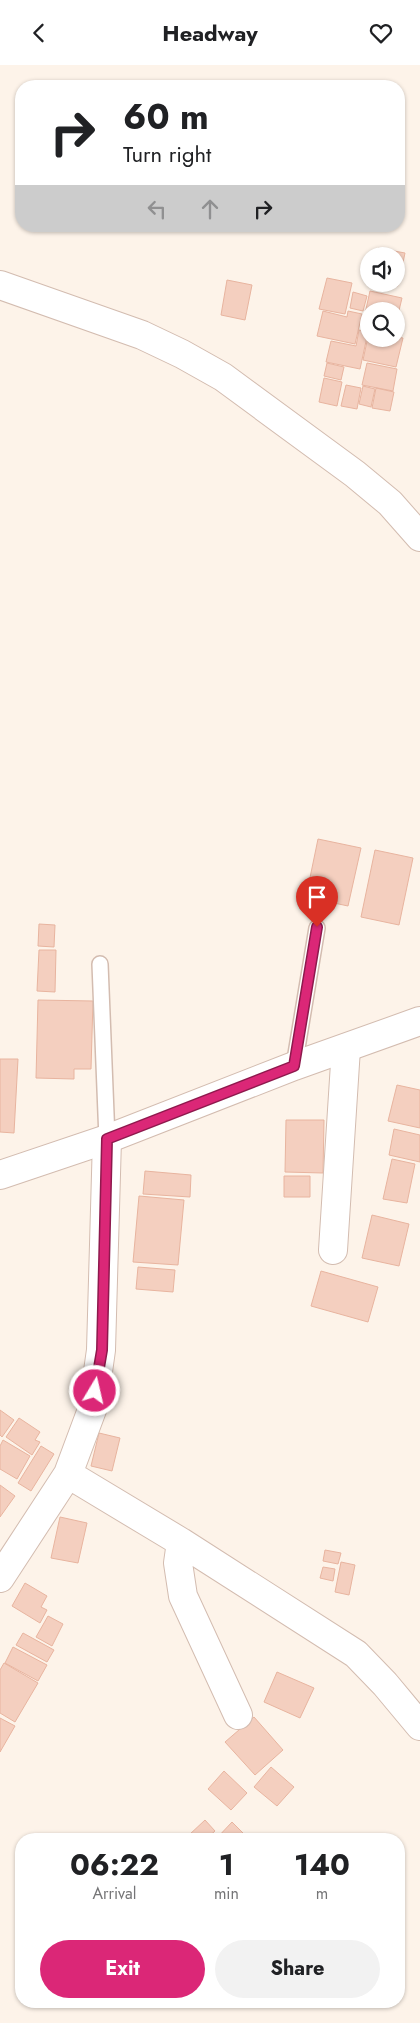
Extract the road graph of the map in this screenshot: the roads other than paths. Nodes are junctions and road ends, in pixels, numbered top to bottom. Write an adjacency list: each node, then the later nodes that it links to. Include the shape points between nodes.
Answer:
1 (0, 285): 2 (street, via 142,335 223,377 355,474 390,503)
2 (420, 537)
3 (317, 927): 7 (lane)
4 (100, 964): 8 (lane)
5 (420, 1021): 6 (street)
6 (346, 1047): 7 (street); 10 (street)
7 (294, 1066): 8 (street)
8 (107, 1139): 9 (street); 11 (street, via 102,1350 93,1407)
9 (0, 1175)
10 (333, 1250)
11 (68, 1474): 12 (street); 13 (street)
12 (181, 1542): 14 (street, via 178,1563 183,1596); 15 (street, via 356,1654)
13 (0, 1578)
14 (238, 1715)
15 (420, 1726)

